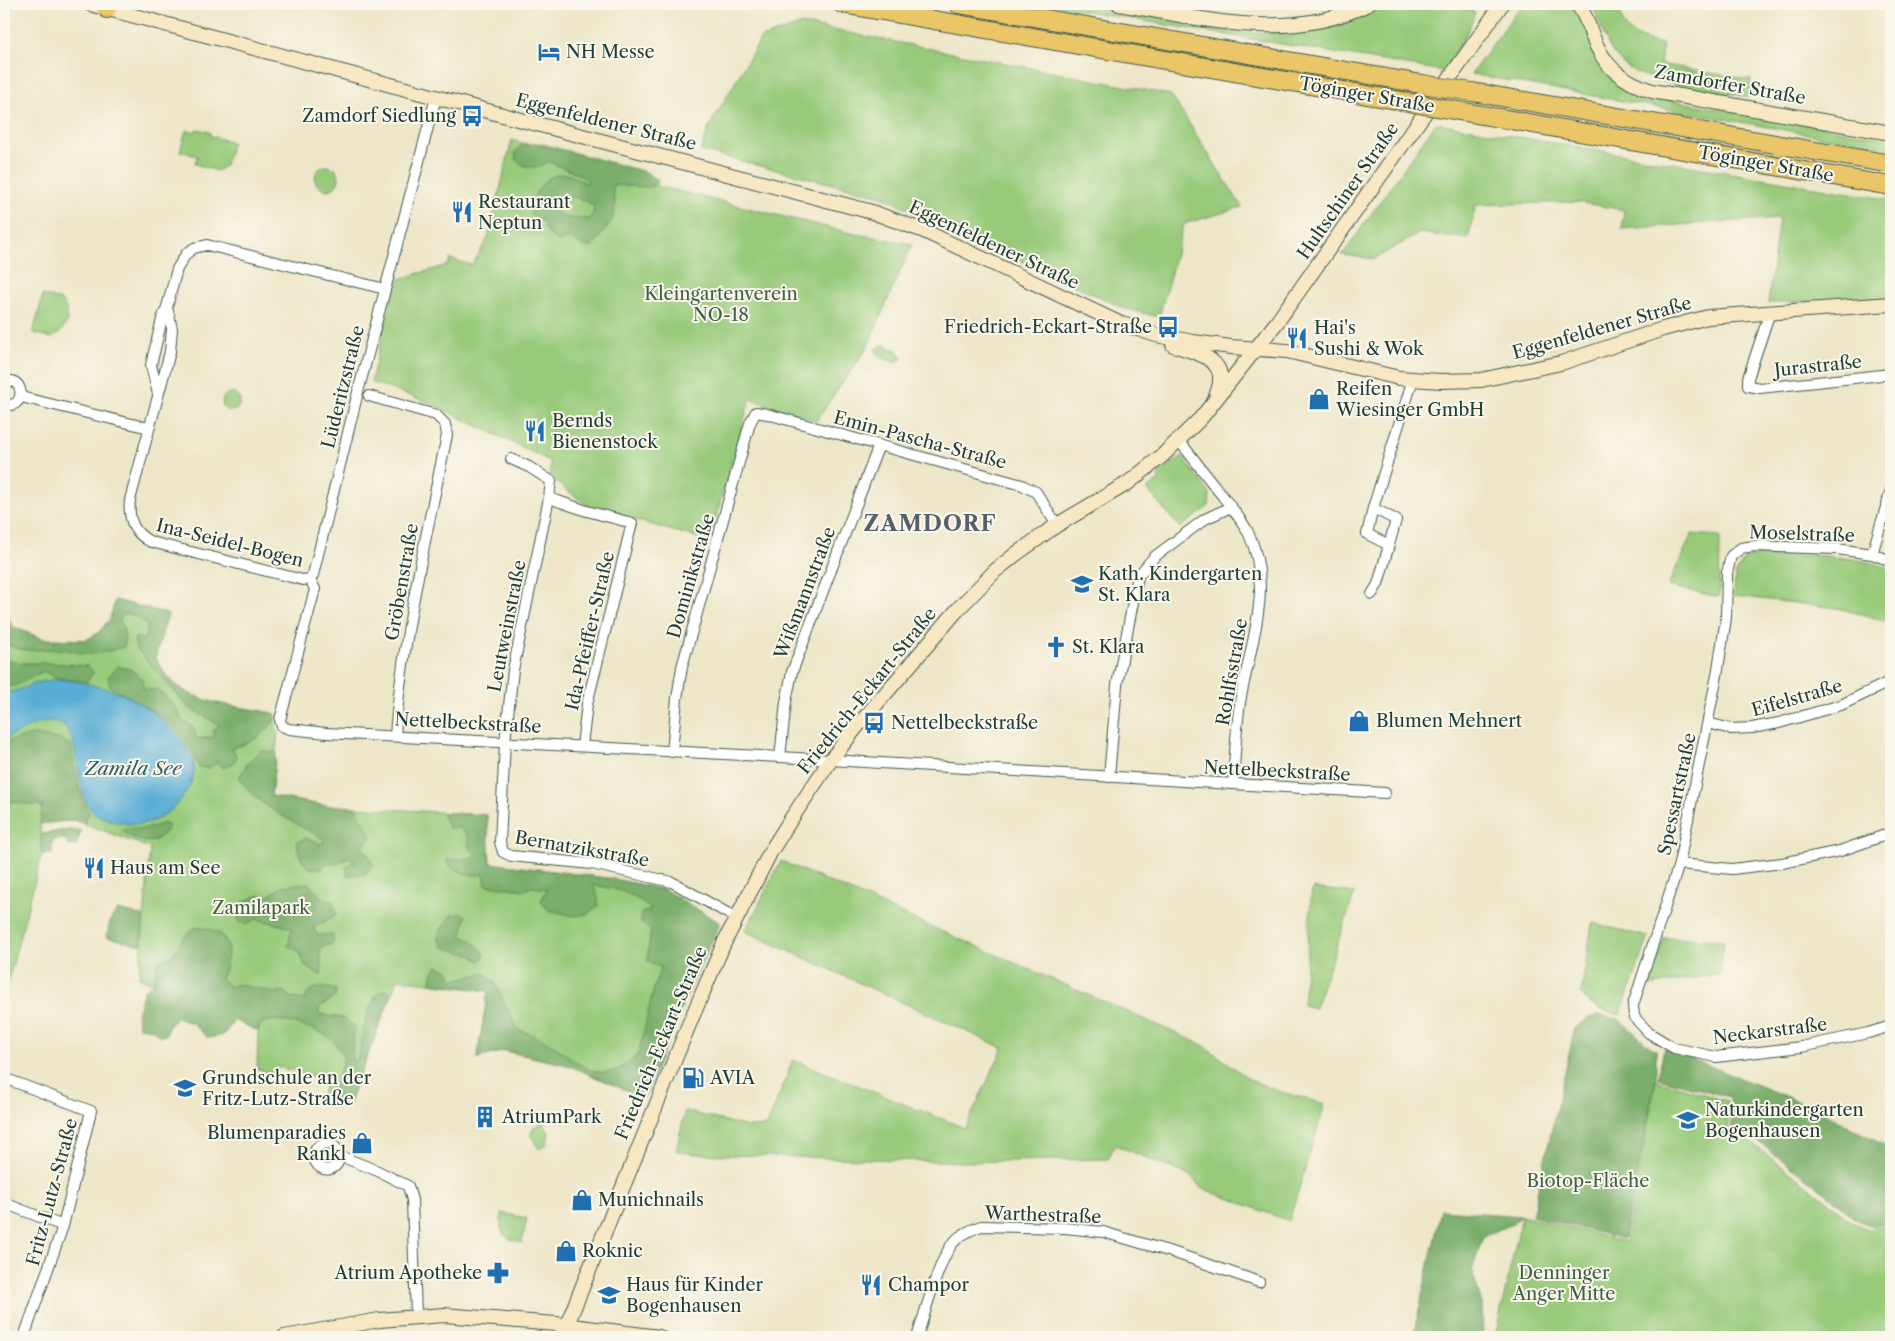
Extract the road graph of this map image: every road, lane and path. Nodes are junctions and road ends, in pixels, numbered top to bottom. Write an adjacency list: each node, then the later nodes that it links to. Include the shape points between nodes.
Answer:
1 (842, 4): 11 (highway, Töginger Straße, bridge)
2 (958, 4): 10 (highway, Töginger Straße, bridge)
3 (1119, 4): 4 (street, via 1242,25 1273,26 1315,22)
4 (1368, 4)
5 (1502, 4): 17 (street, Hultschiner Straße)
6 (1577, 4): 9 (street, Zamdorfer Straße, via 1606,63 1625,80 1652,91)
7 (100, 5): 8 (street, Eggenfeldener Straße)
8 (436, 97): 12 (street, Lüderitzstraße); 16 (street, Eggenfeldener Straße, via 881,215)
9 (1891, 133)
10 (1891, 164)
11 (1891, 186)
12 (385, 289): 14 (street, Ina-Seidel-Bogen, via 202,245 180,261); 40 (street, Lüderitzstraße)
13 (1891, 304): 15 (street, Eggenfeldener Straße)
14 (168, 307): 21 (street, Ina-Seidel-Bogen, via 172,339); 21 (street, Ina-Seidel-Bogen, via 151,365)
15 (1770, 312): 18 (street, Jurastraße, via 1748,386 1760,388); 19 (street, Eggenfeldener Straße, via 1708,316 1562,363 1493,378)
16 (1147, 333): 17 (street, Eggenfeldener Straße); 24 (street, via 1217,365 1220,381)
17 (1257, 349): 19 (street, Eggenfeldener Straße, via 1287,351); 24 (street, Friedrich-Eckart-Straße)
18 (1891, 374)
19 (1413, 379): 34 (street)
20 (4, 382): 23 (street, via 17,384)
21 (158, 394): 27 (street, Ina-Seidel-Bogen)
22 (370, 396): 45 (street, Gröbenstraße, via 436,415 445,424 447,435 416,588)
23 (21, 397): 25 (street, via 12,405); 27 (street)
24 (1214, 402): 28 (street, Friedrich-Eckart-Straße)
25 (4, 404)
26 (756, 412): 29 (street, Emin-Pascha-Straße); 48 (street, Dominikstraße, via 750,423 682,667)
27 (148, 428): 40 (street, Ina-Seidel-Bogen, via 129,509 132,524 140,535 151,542 303,580)
28 (1179, 441): 33 (street, Rohlfsstraße); 35 (street, Friedrich-Eckart-Straße, via 1128,483)
29 (879, 445): 35 (street, Emin-Pascha-Straße, via 1022,484 1036,492); 49 (street, Wißmannstraße, via 792,672)
30 (512, 460): 32 (street, via 551,482)
31 (1891, 490): 37 (street)
32 (549, 498): 46 (street, Leutweinstraße, via 513,670); 47 (street, Ida-Pfeiffer-Straße, via 632,523 588,704)
33 (1230, 507): 51 (street, via 1205,520 1154,557 1138,576 1117,685); 52 (street, Rohlfsstraße, via 1248,532 1256,557 1261,592 1241,698)
34 (1373, 508): 36 (street, via 1367,534); 36 (street, via 1396,520)
35 (1057, 526): 50 (street, Friedrich-Eckart-Straße, via 995,571 959,608)
36 (1389, 545): 41 (street)
37 (1872, 554): 38 (street, Moselstraße); 39 (street, Moselstraße, via 1837,549 1755,546 1740,548 1731,556)
38 (1891, 561)
39 (1726, 573): 44 (street, Spessartstraße, via 1726,618)
40 (310, 579): 43 (street, Lüderitzstraße, via 315,589)
41 (1372, 594)
42 (1891, 681): 44 (street, Eifelstraße, via 1841,705 1779,723 1731,729)
43 (291, 684): 45 (street, Nettelbeckstraße, via 280,720 282,726 327,733)
44 (1708, 723): 56 (street, Spessartstraße)
45 (395, 735): 46 (street, Nettelbeckstraße)
46 (505, 742): 47 (street, Nettelbeckstraße); 55 (street, Leutweinstraße, via 500,842)
47 (582, 746): 48 (street, Nettelbeckstraße)
48 (672, 752): 49 (street, Nettelbeckstraße)
49 (780, 757): 50 (street, Nettelbeckstraße)
50 (830, 761): 51 (street, Nettelbeckstraße); 57 (street, Friedrich-Eckart-Straße, via 786,825)
51 (1109, 777): 52 (street, Nettelbeckstraße)
52 (1233, 784): 53 (street, Nettelbeckstraße)
53 (1385, 794)
54 (1891, 833): 56 (street, via 1840,851 1782,863 1732,869)
55 (503, 852): 57 (street, Bernatzikstraße, via 511,856 592,864 672,882)
56 (1679, 864): 58 (street, Spessartstraße, via 1633,1005)
57 (736, 918): 66 (street, Friedrich-Eckart-Straße, via 690,1022)
58 (1634, 1017): 59 (street, Neckarstraße, via 1649,1033 1674,1048 1716,1057 1801,1047)
59 (1891, 1026)
60 (4, 1078): 63 (street, Fritz-Lutz-Straße, via 91,1112)
61 (340, 1156): 65 (street, via 408,1186 412,1200)
62 (4, 1203): 63 (street)
63 (63, 1226): 67 (street, Fritz-Lutz-Straße)
64 (1259, 1282): 70 (street, Warthestraße, via 1103,1232 980,1226 953,1242)
65 (416, 1316): 66 (street, via 472,1316); 68 (street)
66 (565, 1331): 69 (street)
67 (24, 1337)
68 (284, 1337)
69 (659, 1337)
70 (917, 1337)

